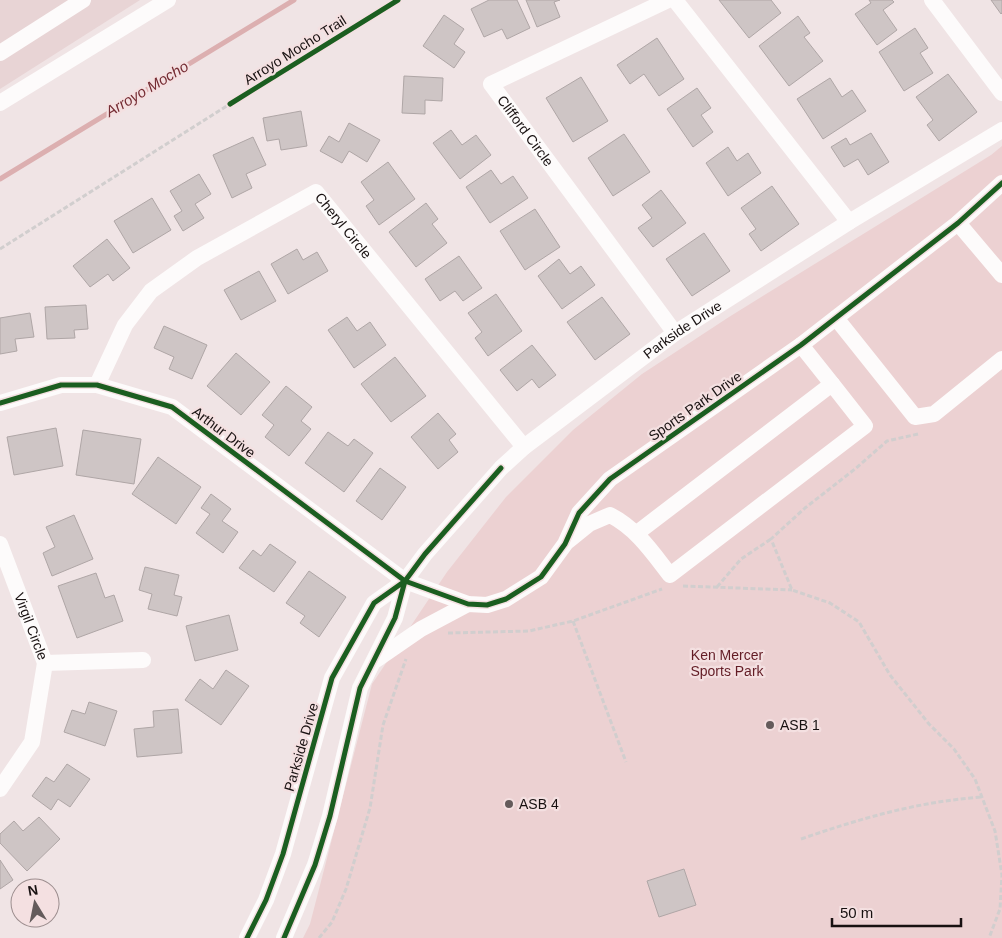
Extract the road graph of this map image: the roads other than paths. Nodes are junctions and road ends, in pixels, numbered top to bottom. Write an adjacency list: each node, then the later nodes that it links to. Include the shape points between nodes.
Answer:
1 (83, 0): 6 (street)
2 (168, 0): 8 (street)
3 (668, 0): 15 (street, Clifford Circle, via 492,84)
4 (675, 0): 11 (street)
5 (932, 0): 7 (street)
6 (0, 53)
7 (1002, 93)
8 (0, 103)
9 (1002, 130): 11 (street, Parkside Drive)
10 (1002, 183): 12 (street, Sports Park Drive)
11 (849, 222): 15 (street, Parkside Drive)
12 (958, 222): 13 (street); 14 (street, Sports Park Drive)
13 (1002, 275)
14 (836, 318): 16 (street, Sports Park Drive); 17 (street, via 915,418 934,414)
15 (675, 333): 21 (street, Parkside Drive)
16 (801, 345): 18 (street); 24 (street, Sports Park Drive, via 610,479 579,513)
17 (1002, 359)
18 (832, 384): 22 (street); 22 (street, via 864,426 670,575)
19 (97, 385): 20 (street, Arthur Drive, via 61,385); 21 (street, Cheryl Circle, via 125,325 151,291 197,258 316,192); 25 (street, Arthur Drive, via 172,407)
20 (0, 403)
21 (524, 447): 25 (street, Parkside Drive, via 501,468)
22 (636, 532): 24 (street, via 610,516 588,524)
23 (0, 544): 28 (street, Virgil Circle)
24 (565, 544): 26 (street, Sports Park Drive, via 541,577 529,587 487,605)
25 (405, 581): 26 (street, Sports Park Drive); 29 (street, Parkside Drive, via 395,618); 31 (street, Parkside Drive, via 374,603 332,678 283,854)
26 (468, 604): 29 (street, via 421,629)
27 (144, 660): 28 (street)
28 (46, 663): 30 (street, Virgil Circle, via 32,742)
29 (373, 663): 32 (street, Parkside Drive, via 360,688 315,865)
30 (0, 790)
31 (247, 938)
32 (284, 938)

